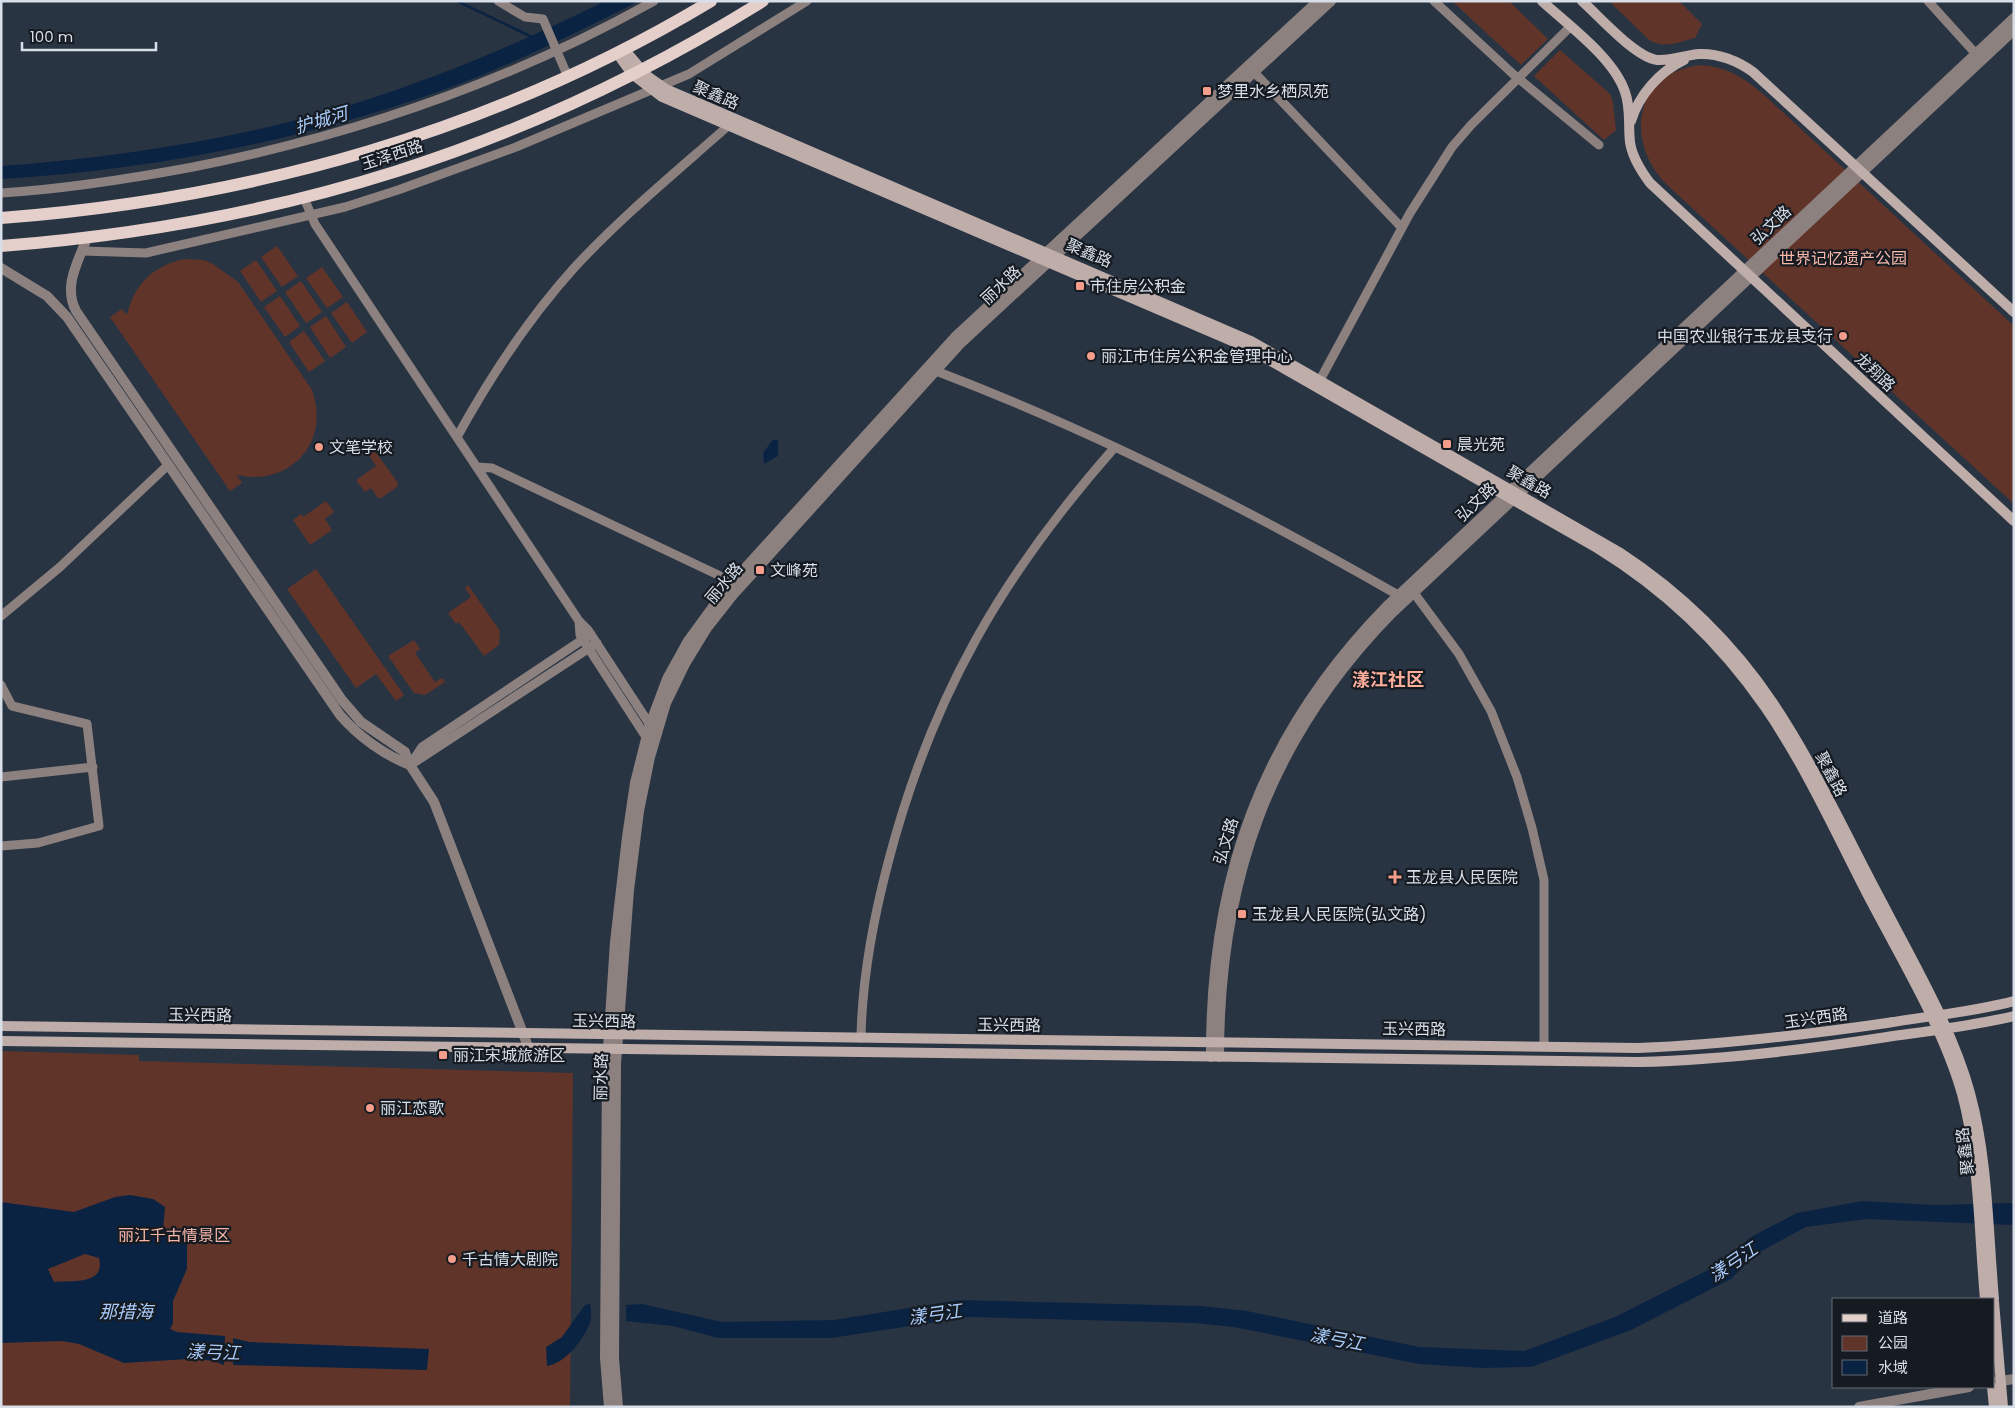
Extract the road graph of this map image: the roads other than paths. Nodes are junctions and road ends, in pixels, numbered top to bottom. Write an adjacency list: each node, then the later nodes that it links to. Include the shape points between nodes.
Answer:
1 (498, 1): 15 (street, via 525,18 543,19)
2 (654, 1): 15 (street)
3 (711, 1): 16 (main road, 玉泽西路)
4 (762, 1): 20 (main road, 玉泽西路)
5 (807, 1): 23 (street, via 689,74)
6 (1318, 1): 36 (street, 丽水路)
7 (1331, 1): 19 (street, 丽水路)
8 (1434, 1): 22 (street)
9 (1542, 1): 13 (main road, 龙翔路)
10 (1582, 1): 17 (main road, via 1644,55 1657,60)
11 (1928, 1): 18 (street)
12 (2014, 18): 18 (street, 弘文路)
13 (1570, 27): 22 (street); 25 (main road, 龙翔路, via 1603,58 1621,81 1628,101)
14 (2014, 30): 27 (street, 弘文路)
15 (557, 50): 21 (street); 28 (street, via 443,100 308,141 133,178)
16 (620, 51): 20 (main road, 聚鑫路); 21 (main road, 玉泽西路)
17 (1699, 54): 25 (main road, via 1675,65 1654,82 1636,108); 27 (main road, via 1731,60 1753,72)
18 (1976, 54): 27 (street, 弘文路)
19 (1254, 72): 32 (street); 36 (street, 丽水路)
20 (638, 73): 23 (main road, 聚鑫路); 29 (main road, 玉泽西路, via 489,140 380,177)
21 (568, 77): 31 (main road, 玉泽西路, via 452,124 283,176 161,200)
22 (1518, 78): 26 (street); 32 (street, via 1470,124 1452,147)
23 (656, 88): 24 (main road, 聚鑫路, via 662,97); 30 (street, via 452,171); 36 (main road, 聚鑫路)
24 (728, 126): 36 (main road, 聚鑫路); 42 (street, via 612,230 561,284 508,353)
25 (1630, 128): 38 (main road, 龙翔路, via 1632,152 1650,183)
26 (1599, 146)
27 (1860, 169): 38 (street, 弘文路); 39 (main road)
28 (1, 193)
29 (304, 198): 30 (street); 33 (main road, 玉泽西路, via 205,220)
30 (310, 216): 35 (street, via 146,253); 42 (street)
31 (1, 218)
32 (1402, 228): 41 (street)
33 (87, 238): 34 (main road, 玉泽西路); 35 (street)
34 (1, 246)
35 (82, 251): 60 (street, via 70,282 70,295 76,311 342,700 366,726 405,752)
36 (1048, 256): 40 (street, 丽水路); 41 (main road, 聚鑫路, via 1252,341); 46 (main road, 聚鑫路, via 1248,348); 48 (street, 丽水路, via 955,337)
37 (1, 268): 44 (street, via 40,291 67,317)
38 (1747, 274): 46 (street, 弘文路); 47 (main road, 龙翔路)
39 (2014, 312)
40 (936, 371): 43 (street); 59 (street, 丽水路, via 720,611 675,683)
41 (1320, 380): 46 (main road, 聚鑫路)
42 (457, 437): 45 (street)
43 (1115, 447): 50 (street, via 1287,533); 71 (street, via 1022,563 975,639 944,700 907,796 885,877 864,985)
44 (168, 465): 51 (street, via 60,567); 60 (street, via 340,715 364,738)
45 (477, 467): 48 (street, via 492,468); 52 (street)
46 (1512, 495): 49 (street, 弘文路); 50 (street, 弘文路); 65 (main road, 聚鑫路, via 1649,583 1694,622 1738,670 1788,744)
47 (2014, 521)
48 (732, 582): 58 (street, 丽水路, via 704,617 677,660)
49 (1414, 593): 73 (street, 弘文路, via 1372,634 1334,679 1300,729 1269,789 1234,897); 74 (street, via 1459,654 1487,705 1508,752 1532,828 1544,880)
50 (1398, 596): 73 (street, 弘文路, via 1355,639 1312,695 1284,739 1251,809 1233,866 1220,924 1213,983)
51 (1, 616)
52 (579, 620): 53 (street); 54 (street)
53 (591, 634): 54 (street); 55 (street)
54 (583, 640): 56 (street); 60 (street, via 422,747)
55 (597, 643): 56 (street); 58 (street)
56 (588, 648): 59 (street); 60 (street)
57 (1, 686): 61 (street, via 12,706 87,724)
58 (650, 725): 59 (street, 丽水路)
59 (651, 736): 70 (street, 丽水路, via 653,747 635,838); 70 (street, 丽水路, via 635,783 627,837)
60 (410, 765): 69 (street, via 434,802)
61 (93, 767): 62 (street); 63 (street, via 99,826 38,843)
62 (1, 777)
63 (1, 846)
64 (2014, 1001): 65 (main road, 玉兴西路)
65 (1934, 1016): 68 (main road, 聚鑫路); 74 (main road, 玉兴西路, via 1717,1044 1638,1048)
66 (2014, 1016): 68 (main road, 玉兴西路)
67 (1, 1026): 69 (main road, 玉兴西路)
68 (1941, 1029): 77 (main road, 玉兴西路, via 1792,1051 1678,1061); 78 (main road, 聚鑫路, via 1964,1072 1975,1112)
69 (524, 1035): 70 (main road, 玉兴西路); 75 (street)
70 (613, 1036): 71 (main road, 玉兴西路); 76 (street, 丽水路)
71 (861, 1038): 73 (main road, 玉兴西路)
72 (1, 1041): 75 (main road, 玉兴西路)
73 (1215, 1042): 74 (main road, 玉兴西路); 77 (street, 弘文路)
74 (1544, 1046)
75 (529, 1050): 76 (main road, 玉兴西路)
76 (612, 1050): 77 (main road, 玉兴西路); 86 (street, 丽水路, via 605,1358); 87 (street, 丽水路, via 614,1358)
77 (1215, 1057)
78 (1984, 1234): 79 (main road, 聚鑫路); 80 (main road, 聚鑫路)
79 (1985, 1298)
80 (1994, 1298)
81 (1995, 1342): 83 (main road, 聚鑫路)
82 (2014, 1379): 83 (street)
83 (1996, 1383): 89 (main road, 聚鑫路); 90 (main road, 聚鑫路)
84 (1964, 1388): 85 (street)
85 (1878, 1405): 88 (street)
86 (609, 1407)
87 (618, 1407)
88 (1859, 1407)
89 (1994, 1407)
90 (2003, 1407)

